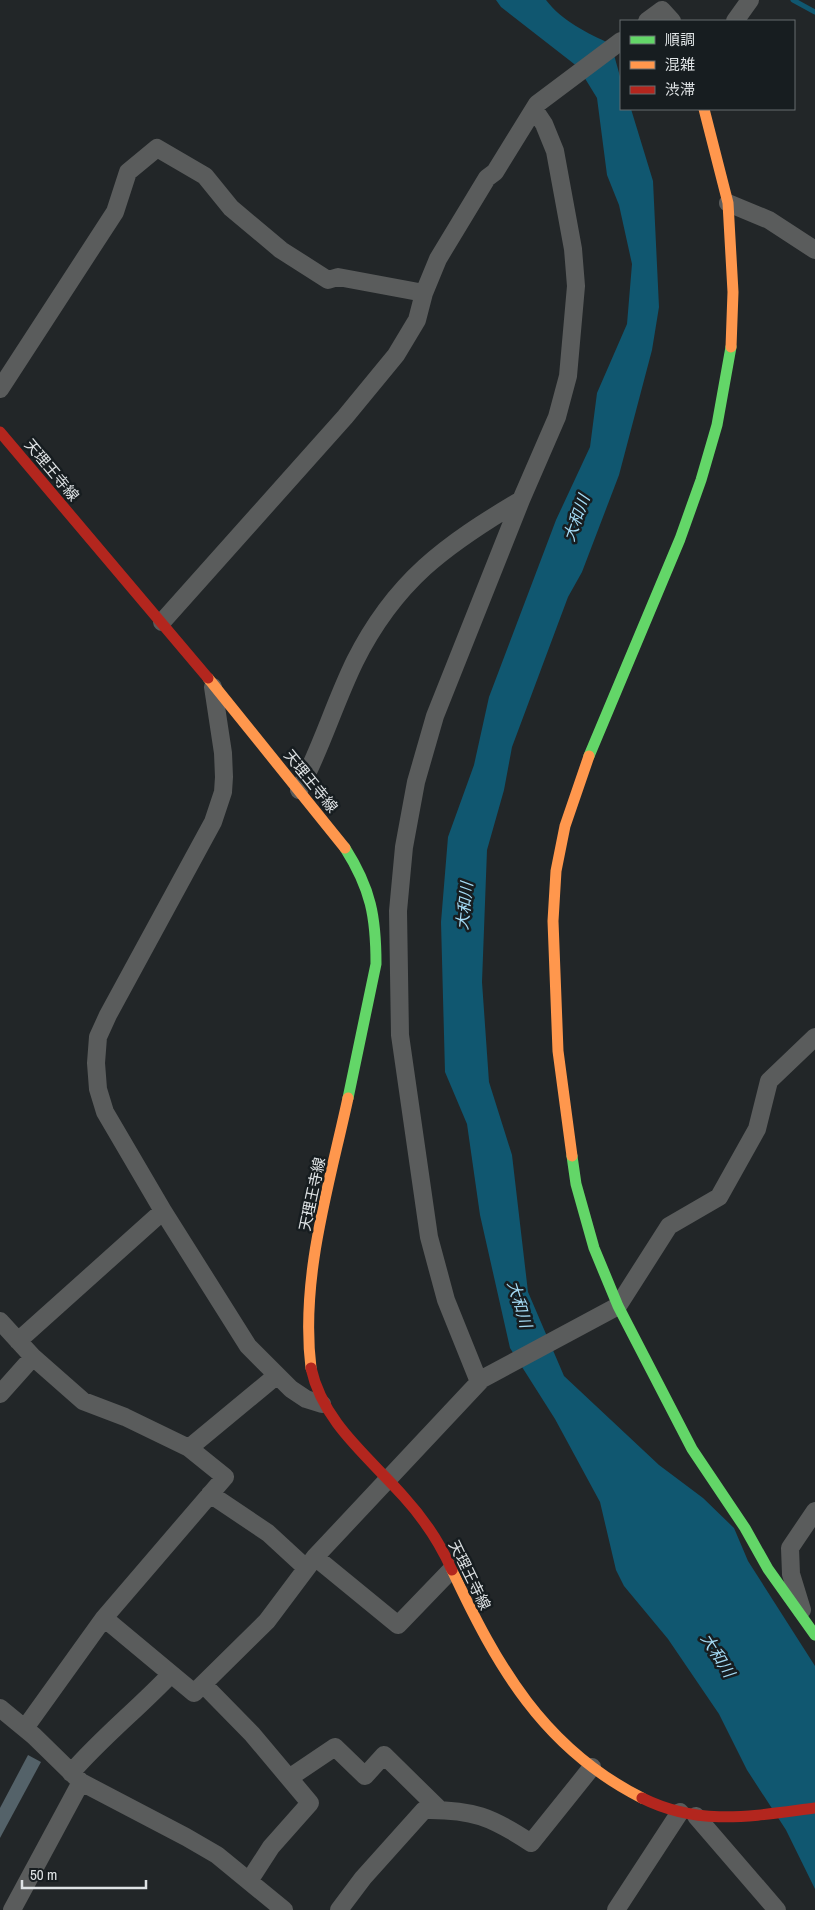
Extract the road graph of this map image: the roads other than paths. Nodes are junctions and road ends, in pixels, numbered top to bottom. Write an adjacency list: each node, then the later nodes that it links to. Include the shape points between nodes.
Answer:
1 (750, 0): 2 (street)
2 (736, 20)
3 (620, 42): 4 (street)
4 (535, 107): 8 (street, via 494,172 486,178 448,243); 11 (street, via 555,151 574,249 576,286 568,376 557,417)
5 (704, 110): 6 (main road)
6 (728, 203): 7 (street, via 769,220); 17 (main road, via 733,292 731,350 717,425 702,480 680,539 580,778 556,870 553,922 557,1032 568,1126 576,1184 594,1248)
7 (815, 250)
8 (424, 293): 9 (street, via 338,277 328,280 281,250 231,208 204,176 157,148 128,172 114,212); 12 (street, via 417,320 396,356)
9 (0, 389)
10 (0, 432): 12 (main road, 天理王寺線)
11 (521, 500): 14 (street, via 436,555 405,585 355,661 316,758); 22 (street, via 435,716 416,782 404,847 398,911 400,1035 429,1238 446,1300)
12 (162, 622): 13 (main road, 天理王寺線)
13 (212, 684): 14 (main road, 天理王寺線); 16 (street, via 223,753 223,792 213,822 98,1037 98,1089 106,1112)
14 (299, 790): 24 (main road, 天理王寺線, via 360,871 372,896 377,926 376,964 312,1271 308,1342 312,1373)
15 (815, 1037): 17 (street, via 769,1081 757,1129 719,1197 669,1226)
16 (163, 1211): 19 (street); 21 (street, via 248,1346)
17 (616, 1308): 22 (street); 32 (main road, via 692,1449 745,1528 768,1569)
18 (0, 1321): 19 (street)
19 (18, 1340): 20 (street)
20 (33, 1357): 23 (street); 25 (street, via 83,1401)
21 (276, 1376): 24 (street, via 306,1399); 25 (street)
22 (481, 1380): 26 (street)
23 (0, 1394)
24 (322, 1404): 26 (main road, 天理王寺線, via 342,1432)
25 (190, 1448): 27 (street, via 225,1477)
26 (388, 1479): 29 (street); 30 (main road, 天理王寺線, via 423,1520)
27 (210, 1494): 29 (street); 31 (street)
28 (815, 1511): 32 (street, via 790,1548 791,1574)
29 (310, 1562): 30 (street, via 398,1626); 34 (street, via 267,1621)
30 (452, 1569): 37 (main road, 天理王寺線, via 482,1634 524,1700 562,1743)
31 (104, 1618): 33 (street); 36 (street)
32 (810, 1628)
33 (171, 1674): 34 (street, via 194,1693); 38 (street, via 141,1706 89,1752)
34 (203, 1684): 39 (street)
35 (0, 1708): 36 (street)
36 (25, 1728): 38 (street)
37 (592, 1767): 41 (street, via 532,1843 481,1815); 42 (main road, 天理王寺線, via 634,1793)
38 (76, 1778): 43 (street, via 186,1837); 44 (street)
39 (289, 1778): 41 (street, via 335,1747 364,1776 384,1755); 43 (street, via 310,1803 271,1847)
40 (815, 1808): 42 (main road, 天理王寺線, via 740,1817)
41 (440, 1810): 46 (street, via 424,1810 362,1878)
42 (688, 1814): 47 (street); 48 (street)
43 (249, 1881): 45 (street)
44 (12, 1910)
45 (284, 1910)
46 (339, 1910)
47 (616, 1910)
48 (778, 1910)

